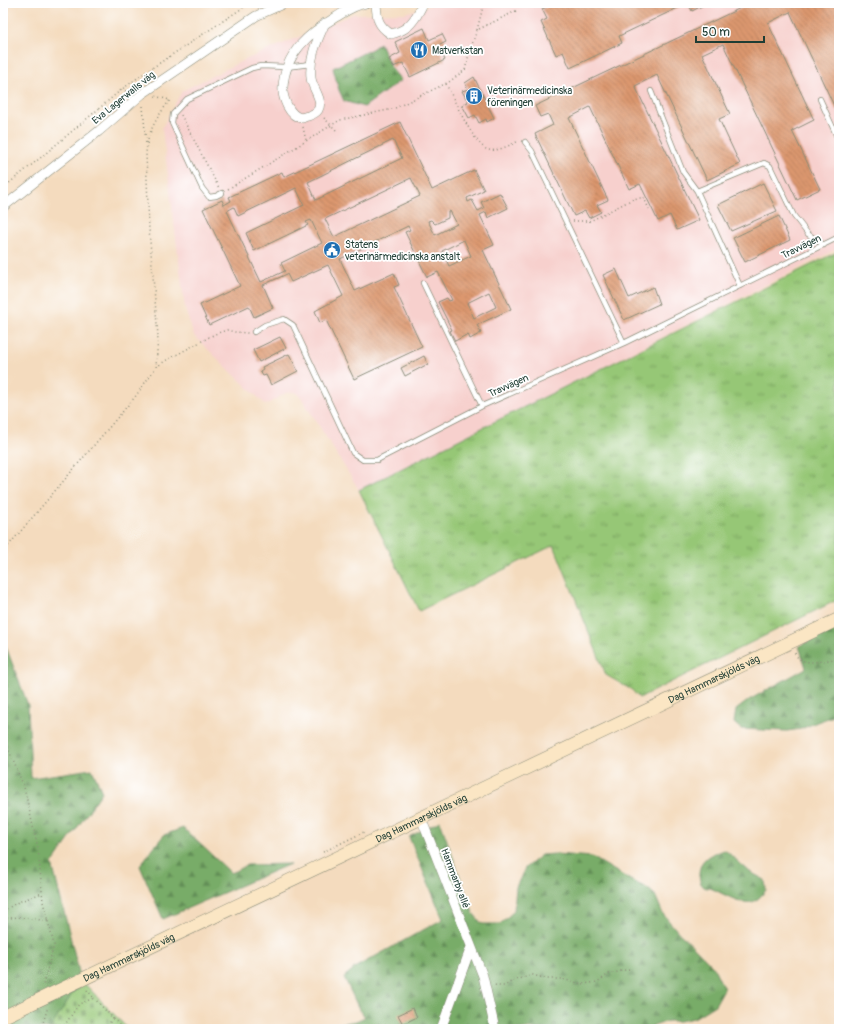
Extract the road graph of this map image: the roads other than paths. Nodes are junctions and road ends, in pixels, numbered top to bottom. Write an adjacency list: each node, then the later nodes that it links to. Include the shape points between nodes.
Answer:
1 (285, 3): 15 (street, Eva Lagerwalls väg, via 256,16 142,94)
2 (366, 3): 5 (street)
3 (376, 3): 4 (street, via 380,25 391,34 406,29)
4 (423, 3)
5 (352, 4): 6 (street)
6 (325, 23): 7 (street, via 315,45); 8 (street, via 301,42)
7 (311, 64): 8 (lane); 8 (street, via 311,80 320,104 318,110 302,118 288,108 283,88)
8 (286, 67): 14 (lane, via 252,68 187,98 173,114 172,123 202,188 209,197)
9 (651, 91): 13 (lane, via 683,172)
10 (820, 99): 11 (lane)
11 (839, 141)
12 (525, 142): 21 (lane, via 532,151)
13 (698, 191): 17 (lane, via 764,163 770,166 794,216 808,234); 19 (lane)
14 (222, 193)
15 (3, 208)
16 (839, 237): 17 (lane, Travvägen)
17 (824, 245): 19 (lane, Travvägen)
18 (423, 283): 22 (lane)
19 (740, 286): 21 (lane, Travvägen)
20 (254, 332): 22 (lane, Travvägen, via 265,325 284,319 293,325 354,453 363,460 377,460)
21 (624, 343): 22 (lane, Travvägen)
22 (482, 406)
23 (839, 619): 24 (main road, Dag Hammarskjölds väg)
24 (421, 818): 25 (street, Hammarby allé); 26 (main road, Dag Hammarskjölds väg, via 44,992)
25 (471, 947): 27 (street); 28 (street, Hammarby allé, via 483,976)
26 (3, 1017)
27 (441, 1029)
28 (495, 1029)

